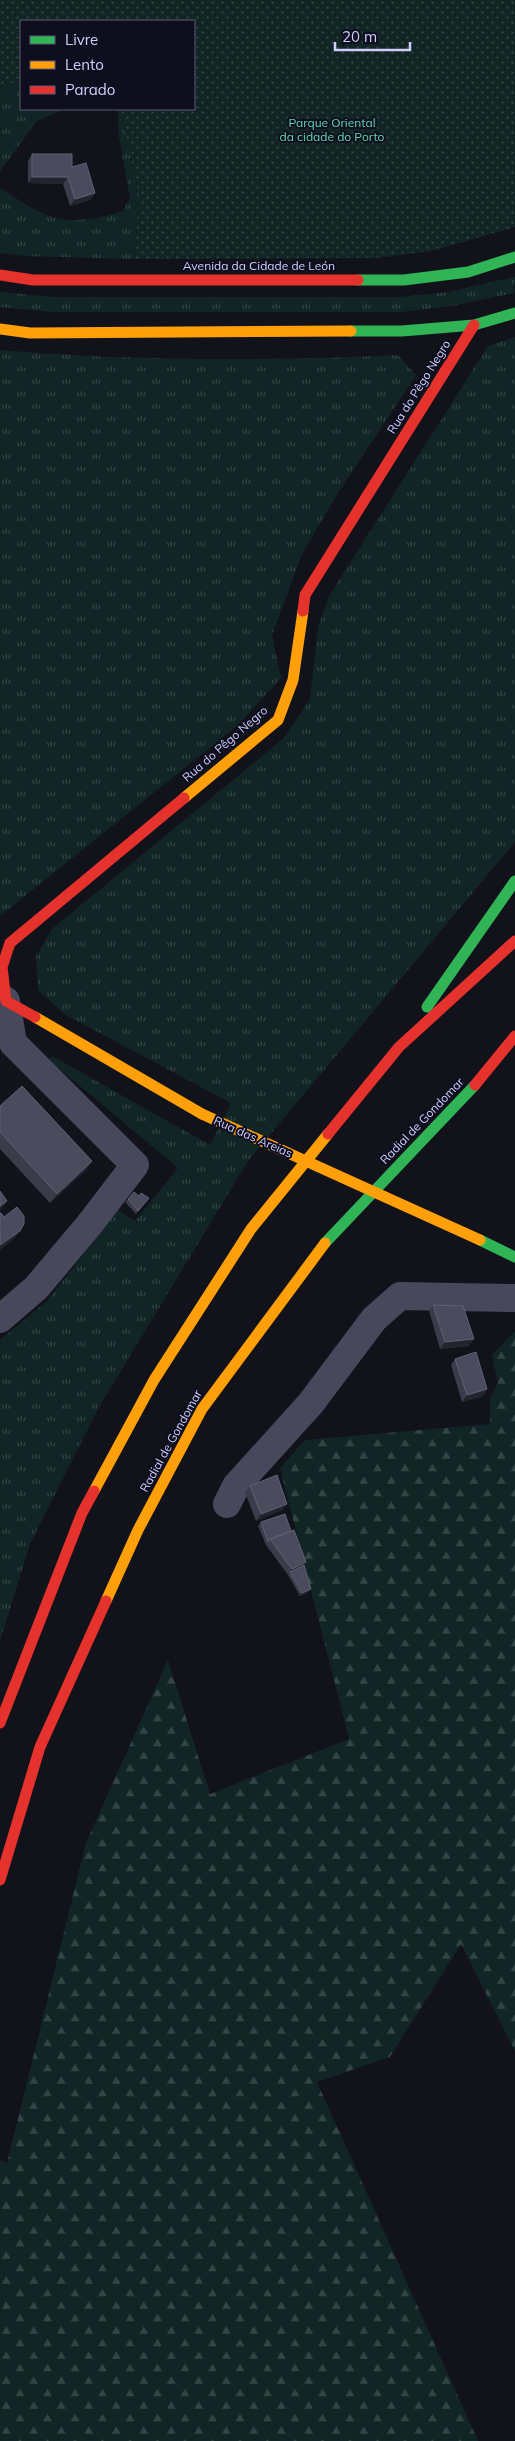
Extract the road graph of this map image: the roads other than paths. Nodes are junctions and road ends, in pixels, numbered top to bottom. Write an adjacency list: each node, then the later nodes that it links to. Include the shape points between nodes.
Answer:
1 (515, 257): 2 (main road, Avenida da Cidade de León, via 468,272 404,280 33,280)
2 (0, 275)
3 (515, 313): 4 (main road)
4 (474, 325): 5 (main road, via 402,331 197,333 30,333); 8 (main road, Rua do Pêgo Negro, via 305,595 293,680 278,720 10,943 2,967)
5 (0, 329)
6 (515, 881): 10 (main road)
7 (515, 942): 10 (main road)
8 (3, 999): 13 (main road, Rua das Areias, bridge, via 202,1114); 15 (street, via 13,1043 135,1165 36,1288)
9 (515, 1036): 12 (main road, Radial de Gondomar)
10 (399, 1047): 17 (main road, via 251,1229 154,1380 82,1513)
11 (515, 1052): 12 (main road)
12 (479, 1081): 18 (main road, Radial de Gondomar, via 332,1234 202,1409 138,1530 40,1747)
13 (515, 1257)
14 (515, 1298): 16 (street, via 400,1296 374,1319 311,1403 236,1486)
15 (0, 1319)
16 (227, 1504)
17 (0, 1722)
18 (0, 1880)

